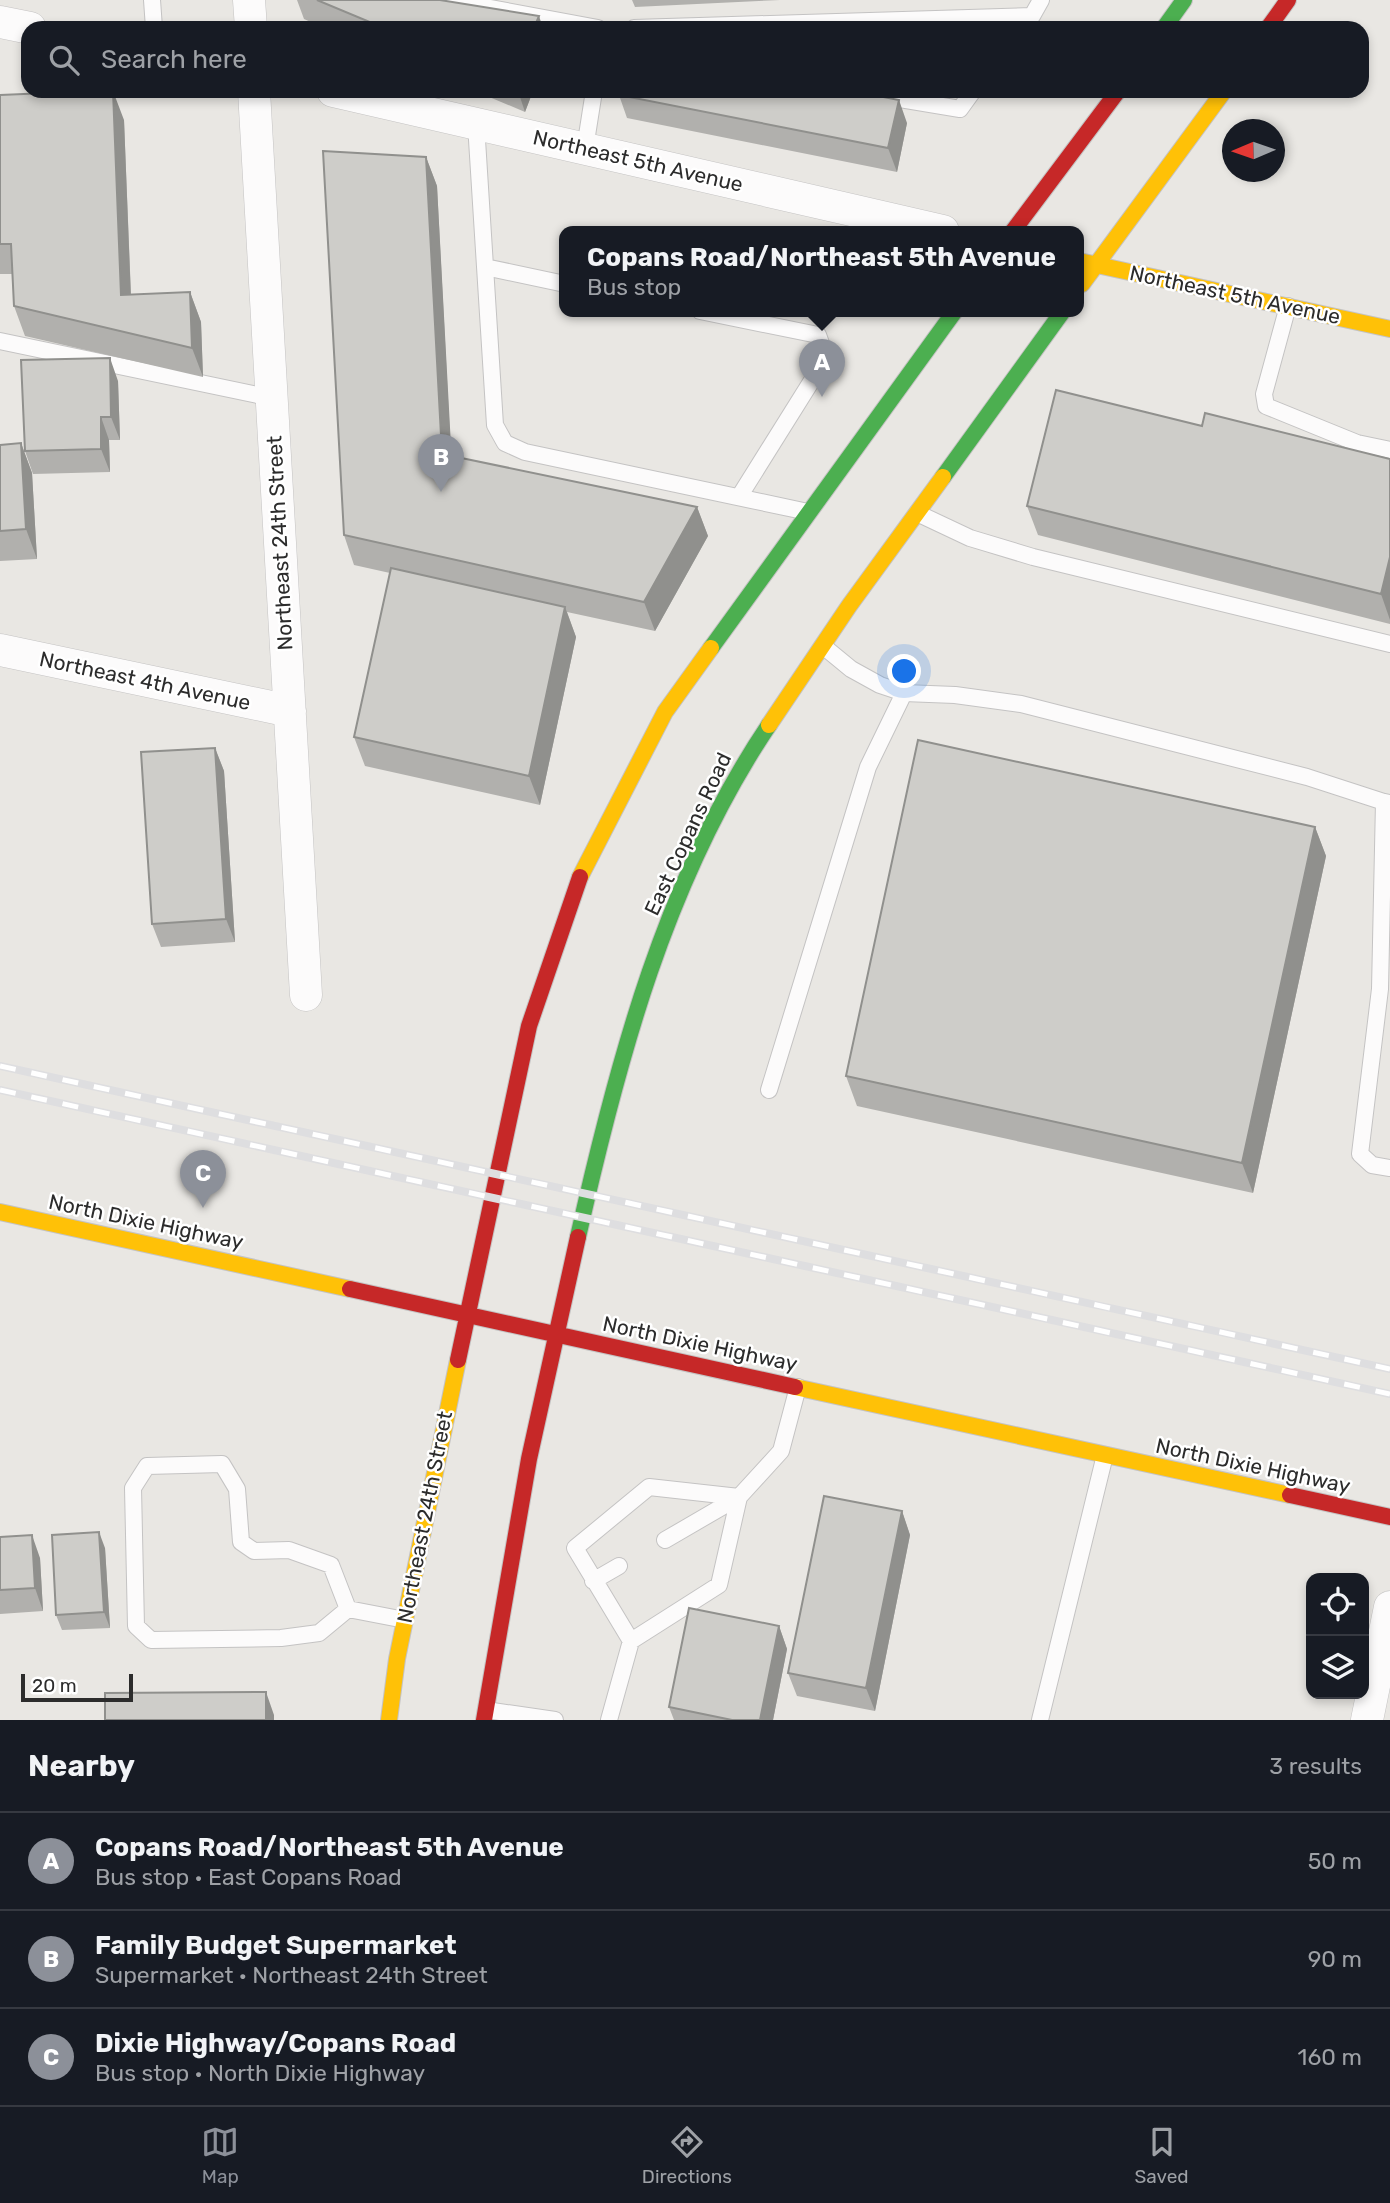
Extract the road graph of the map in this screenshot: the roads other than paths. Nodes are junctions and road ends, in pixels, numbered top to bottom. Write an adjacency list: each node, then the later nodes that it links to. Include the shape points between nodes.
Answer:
1 (152, 0): 7 (lane)
2 (249, 0): 8 (street)
3 (447, 0): 9 (lane)
4 (1041, 0): 10 (lane)
5 (1184, 0): 11 (main road)
6 (1288, 0): 12 (main road)
7 (154, 21)
8 (250, 21)
9 (560, 21)
10 (1028, 21)
11 (1169, 21)
12 (1273, 21)
13 (0, 22): 14 (street)
14 (21, 26)
15 (254, 98): 37 (street, Northeast 24th Street)
16 (363, 98): 22 (street, Northeast 5th Avenue)
17 (593, 98): 23 (lane)
18 (896, 98): 19 (lane, via 960,108)
19 (968, 98)
20 (1113, 98): 25 (main road)
21 (1219, 98): 27 (main road)
22 (476, 124): 23 (street, Northeast 5th Avenue); 28 (lane)
23 (584, 148): 24 (street, Northeast 5th Avenue)
24 (921, 226)
25 (1017, 226)
26 (1084, 262): 27 (main road, Northeast 5th Avenue)
27 (1096, 264): 29 (main road); 31 (main road, Northeast 5th Avenue)
28 (485, 267): 30 (lane); 39 (lane, via 495,425 505,443 525,453)
29 (1084, 281)
30 (559, 283)
31 (1288, 306): 35 (main road, Northeast 5th Avenue); 38 (lane, via 1264,394 1266,406 1357,443)
32 (730, 317): 39 (lane, via 818,335 823,349 816,374)
33 (951, 317): 40 (main road)
34 (1059, 317): 41 (main road, East Copans Road)
35 (1390, 329)
36 (0, 341): 37 (lane)
37 (272, 398): 46 (street, Northeast 24th Street)
38 (1390, 450)
39 (739, 497): 40 (lane)
40 (808, 512): 52 (main road, via 665,712 581,875 529,1026)
41 (917, 513): 42 (lane, via 970,538 1033,557); 43 (main road, East Copans Road)
42 (1390, 644)
43 (822, 646): 45 (lane, via 851,669); 53 (main road, East Copans Road, via 740,768 678,892 626,1041)
44 (0, 650): 46 (street, Northeast 4th Avenue)
45 (904, 693): 47 (lane, via 1021,704 1307,777); 49 (lane, via 868,767)
46 (290, 711): 48 (street, Northeast 24th Street)
47 (1387, 803): 50 (lane, via 1380,989 1360,1154 1372,1165)
48 (306, 995)
49 (769, 1090)
50 (1390, 1168)
51 (0, 1212): 52 (main road, North Dixie Highway)
52 (467, 1314): 53 (main road, North Dixie Highway); 63 (main road, Northeast 24th Street)
53 (555, 1334): 54 (main road, North Dixie Highway); 65 (main road)
54 (798, 1387): 55 (main road, North Dixie Highway); 56 (lane, via 782,1451)
55 (1105, 1455): 57 (main road, North Dixie Highway); 69 (lane)
56 (739, 1497): 58 (lane); 60 (lane, via 649,1487 575,1548); 64 (lane, via 719,1585)
57 (1390, 1517)
58 (665, 1540)
59 (619, 1566): 60 (lane)
60 (593, 1581): 64 (lane)
61 (1390, 1607): 70 (street)
62 (348, 1609): 62 (lane, via 331,1565 289,1550 254,1551 242,1542 236,1489 222,1464 147,1466 133,1488 136,1626 151,1640 319,1633); 63 (lane)
63 (405, 1620): 66 (main road, Northeast 24th Street)
64 (631, 1641): 68 (lane)
65 (485, 1715): 67 (lane)
66 (389, 1720)
67 (555, 1720)
68 (609, 1720)
69 (1040, 1720)
70 (1367, 1720)

